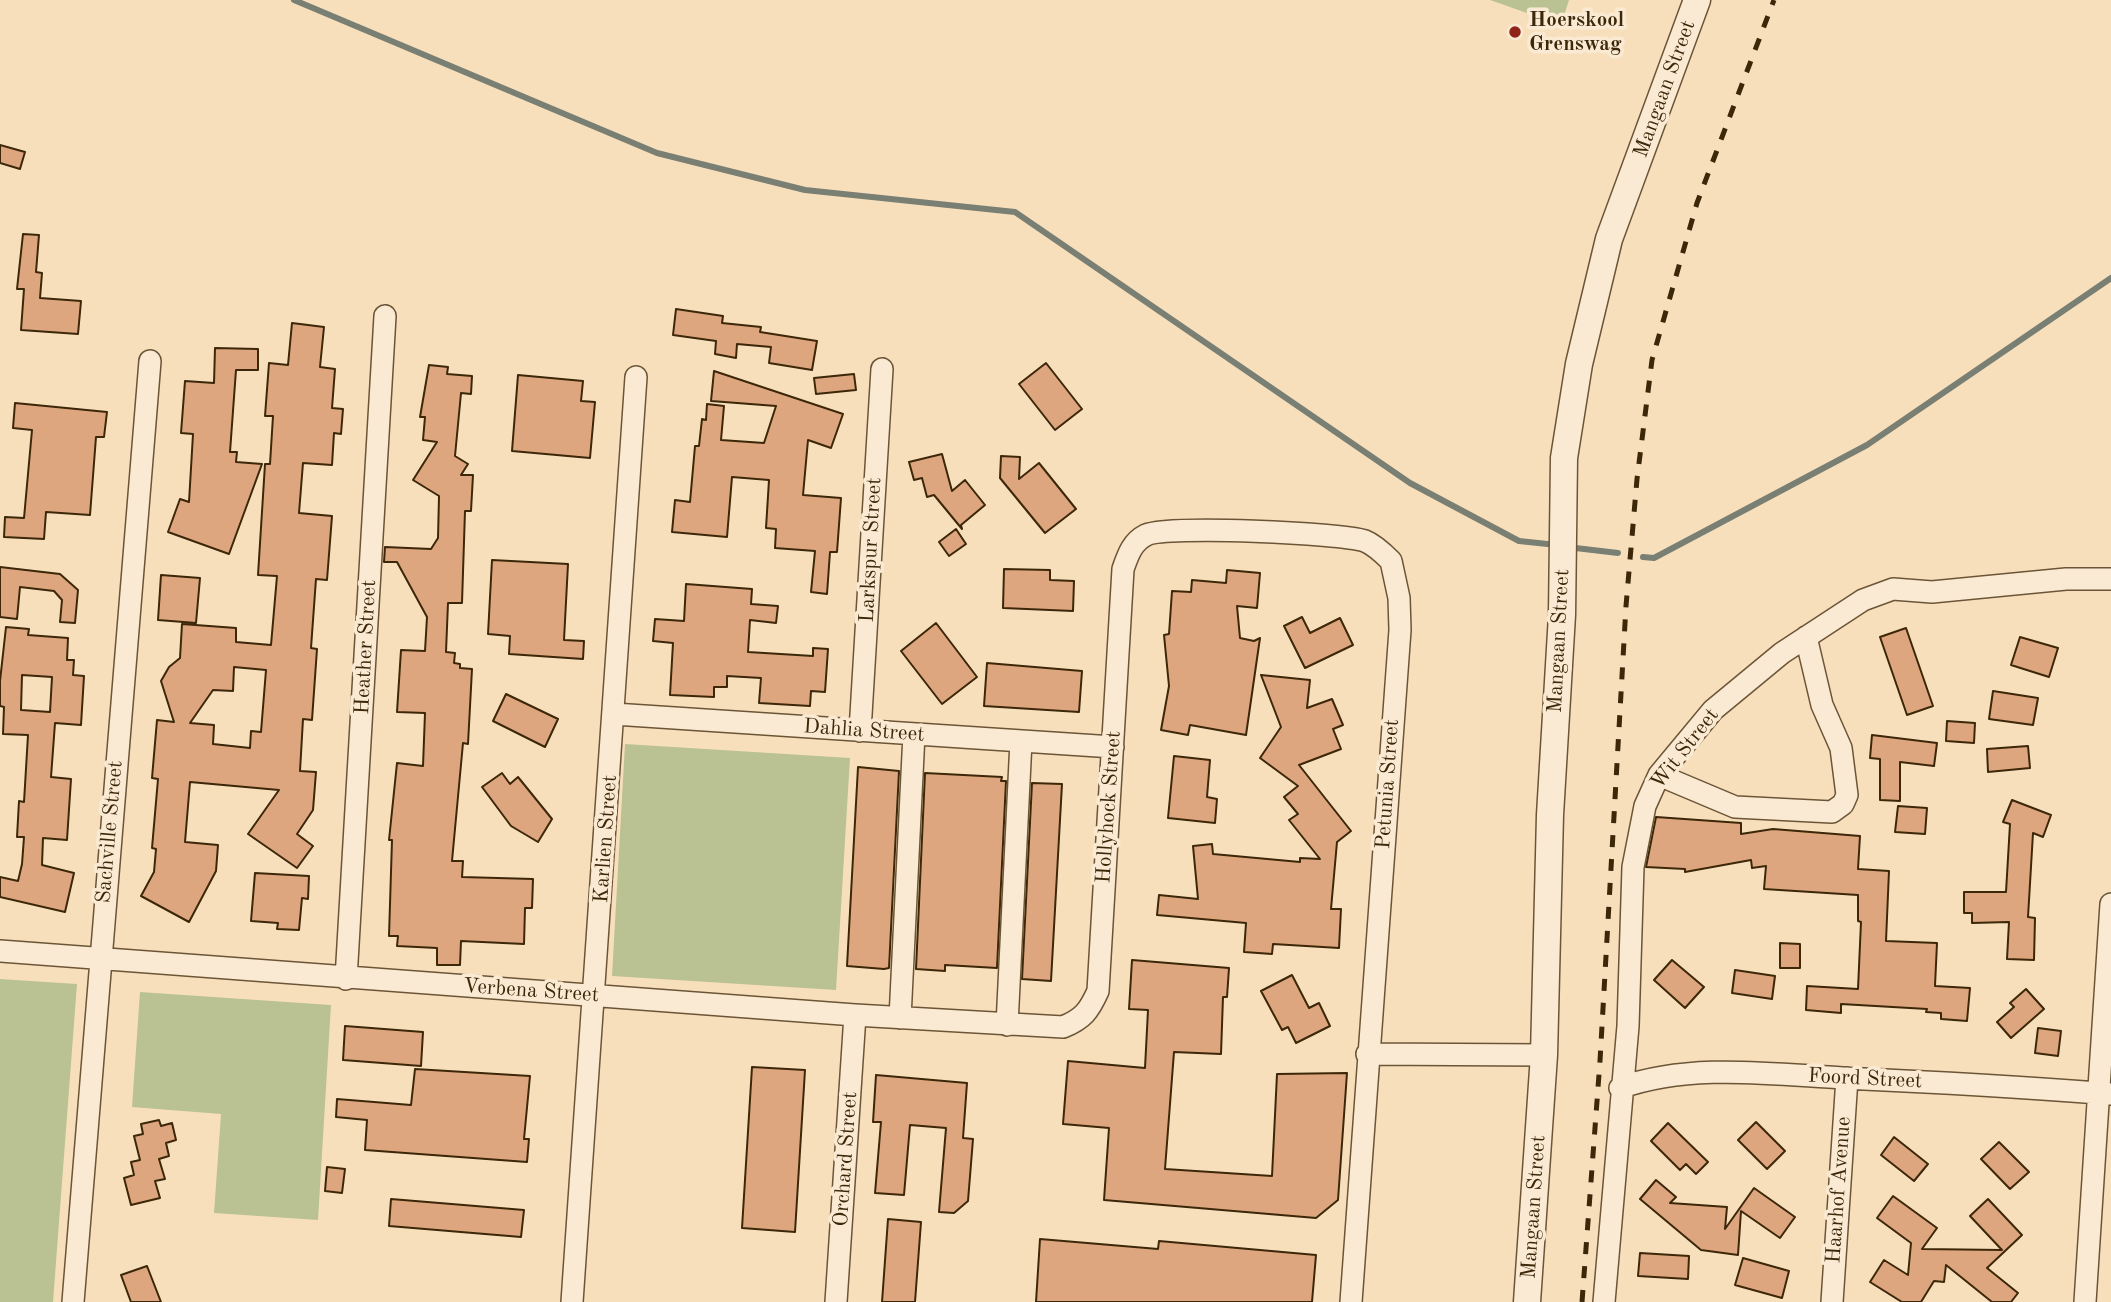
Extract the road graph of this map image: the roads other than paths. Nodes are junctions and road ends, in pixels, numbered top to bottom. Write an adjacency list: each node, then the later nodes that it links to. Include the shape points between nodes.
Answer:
1 (1697, 0): 25 (street, Mangaan Street, via 1609,239 1579,364 1564,458)
2 (385, 316): 18 (street, Heather Street)
3 (150, 361): 17 (street, Sachville Street)
4 (882, 369): 10 (street, Larkspur Street)
5 (636, 377): 9 (street, Karlien Street)
6 (1123, 569): 13 (street, Hollyhock Street); 24 (street, Petunia Street, via 1136,541 1158,531 1178,530 1366,541 1391,561 1400,630)
7 (2111, 579): 8 (street, Wit Street, via 1931,592 1893,589 1863,600)
8 (1806, 637): 14 (street, Wit Street, via 1713,710); 14 (street, via 1822,705 1841,748 1847,795 1843,804 1832,811 1735,807)
9 (614, 715): 10 (street, Dahlia Street); 19 (street, Karlien Street)
10 (860, 731): 11 (street, Dahlia Street)
11 (914, 734): 12 (street, Dahlia Street); 21 (street)
12 (1021, 741): 13 (street, Dahlia Street); 22 (street)
13 (1113, 747): 23 (street, Hollyhock Street, via 1098,991 1090,1011)
14 (1659, 775): 27 (street, Wit Street, via 1644,806 1633,867 1628,1026)
15 (2111, 904): 28 (street)
16 (0, 951): 17 (street, Verbena Street)
17 (99, 958): 18 (street, Verbena Street); 29 (street, Sachville Street)
18 (346, 979): 19 (street, Verbena Street)
19 (595, 995): 20 (street, Verbena Street); 30 (street, Karlien Street)
20 (855, 1015): 21 (street, Verbena Street); 31 (street, Orchard Street)
21 (900, 1018): 22 (street, Verbena Street)
22 (1007, 1025): 23 (street, Verbena Street)
23 (1063, 1027)
24 (1367, 1054): 25 (street); 32 (street, Petunia Street)
25 (1544, 1055): 33 (street, Mangaan Street)
26 (1847, 1078): 27 (street, Foord Street, via 1731,1072 1667,1076); 28 (street, Foord Street); 35 (street, Haarhof Avenue)
27 (1620, 1088): 34 (street, Wit Street)
28 (2105, 1094): 36 (street)
29 (73, 1302)
30 (572, 1302)
31 (836, 1302)
32 (1351, 1302)
33 (1527, 1302)
34 (1604, 1302)
35 (1832, 1302)
36 (2085, 1302)

